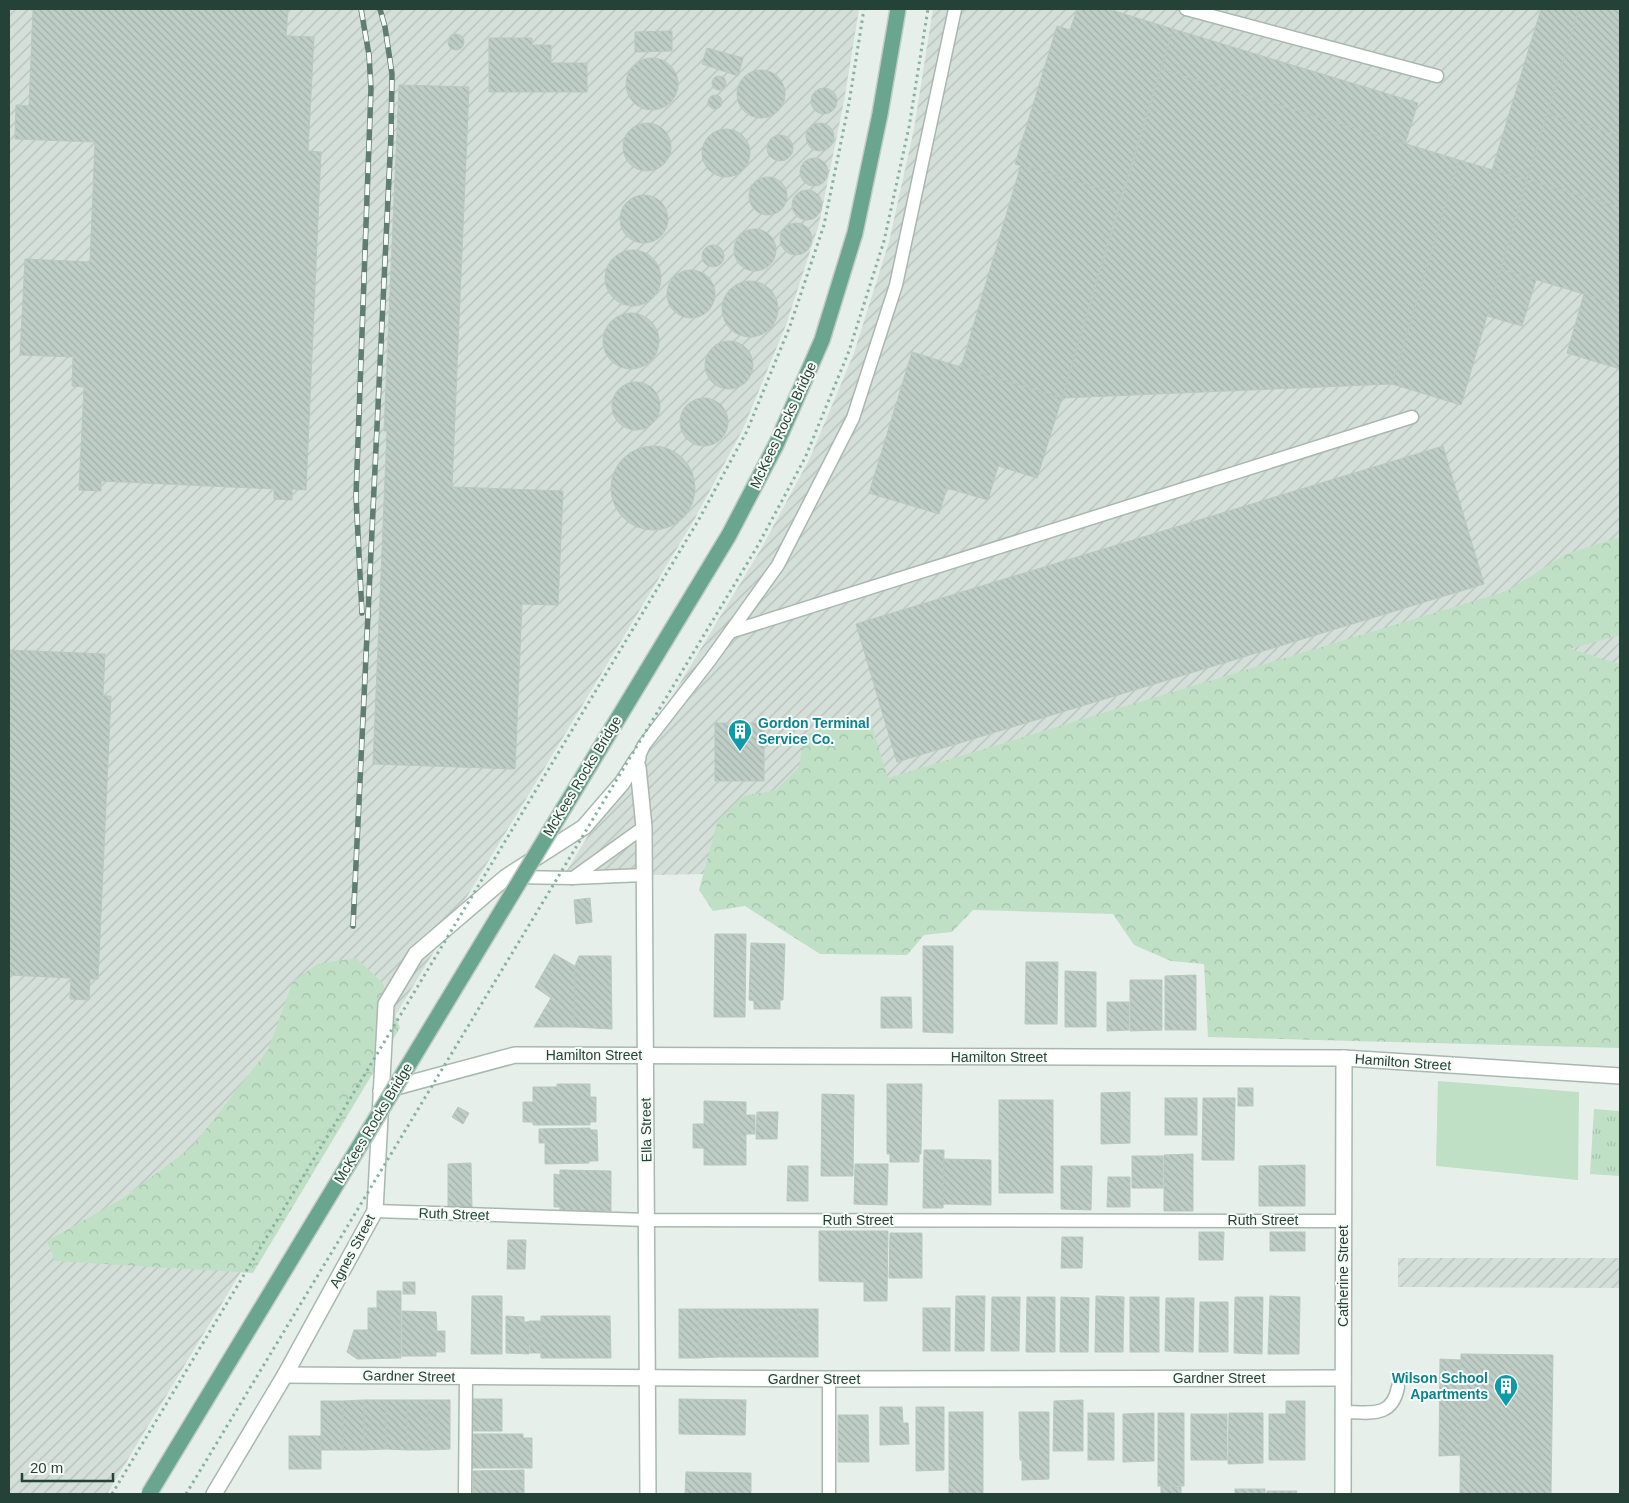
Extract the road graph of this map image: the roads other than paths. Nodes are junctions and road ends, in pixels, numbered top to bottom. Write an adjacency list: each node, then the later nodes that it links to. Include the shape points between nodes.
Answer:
1 (898, 9): 26 (main road, McKees Rocks Bridge, bridge, via 855,233 822,340 776,445 729,535)
2 (955, 9): 6 (lane, via 896,285 853,418 778,565)
3 (1186, 9): 4 (lane)
4 (1437, 76)
5 (1412, 416): 6 (lane)
6 (730, 632): 7 (lane, via 644,745)
7 (638, 762): 8 (street, Ella Street); 10 (street, Agnes Street, via 584,827)
8 (644, 827): 9 (street, Ella Street); 11 (lane)
9 (644, 875): 11 (lane); 12 (street, Ella Street)
10 (506, 877): 11 (lane); 15 (street, Agnes Street, via 416,954 386,1004)
11 (572, 878)
12 (645, 1055): 13 (street, Hamilton Street); 15 (street, Hamilton Street, via 515,1055); 17 (street, Ella Street)
13 (1344, 1058): 14 (street, Hamilton Street); 18 (street, Catherine Street)
14 (1620, 1076)
15 (381, 1091): 16 (street, Agnes Street)
16 (374, 1211): 17 (lane, Ruth Street); 19 (street, Agnes Street)
17 (647, 1220): 18 (lane, Ruth Street); 21 (street, Ella Street)
18 (1343, 1220): 22 (street, Catherine Street)
19 (285, 1375): 20 (street, Gardner Street); 27 (street, Agnes Street)
20 (466, 1377): 21 (street, Gardner Street); 28 (lane)
21 (648, 1378): 23 (street, Gardner Street); 29 (street, Ella Street)
22 (1342, 1378): 23 (street, Gardner Street); 25 (street, Catherine Street)
23 (829, 1379): 30 (lane)
24 (1398, 1387): 25 (lane, via 1392,1404 1383,1410)
25 (1343, 1412): 31 (street, Catherine Street)
26 (149, 1494)
27 (214, 1494)
28 (465, 1494)
29 (648, 1494)
30 (829, 1494)
31 (1343, 1494)

